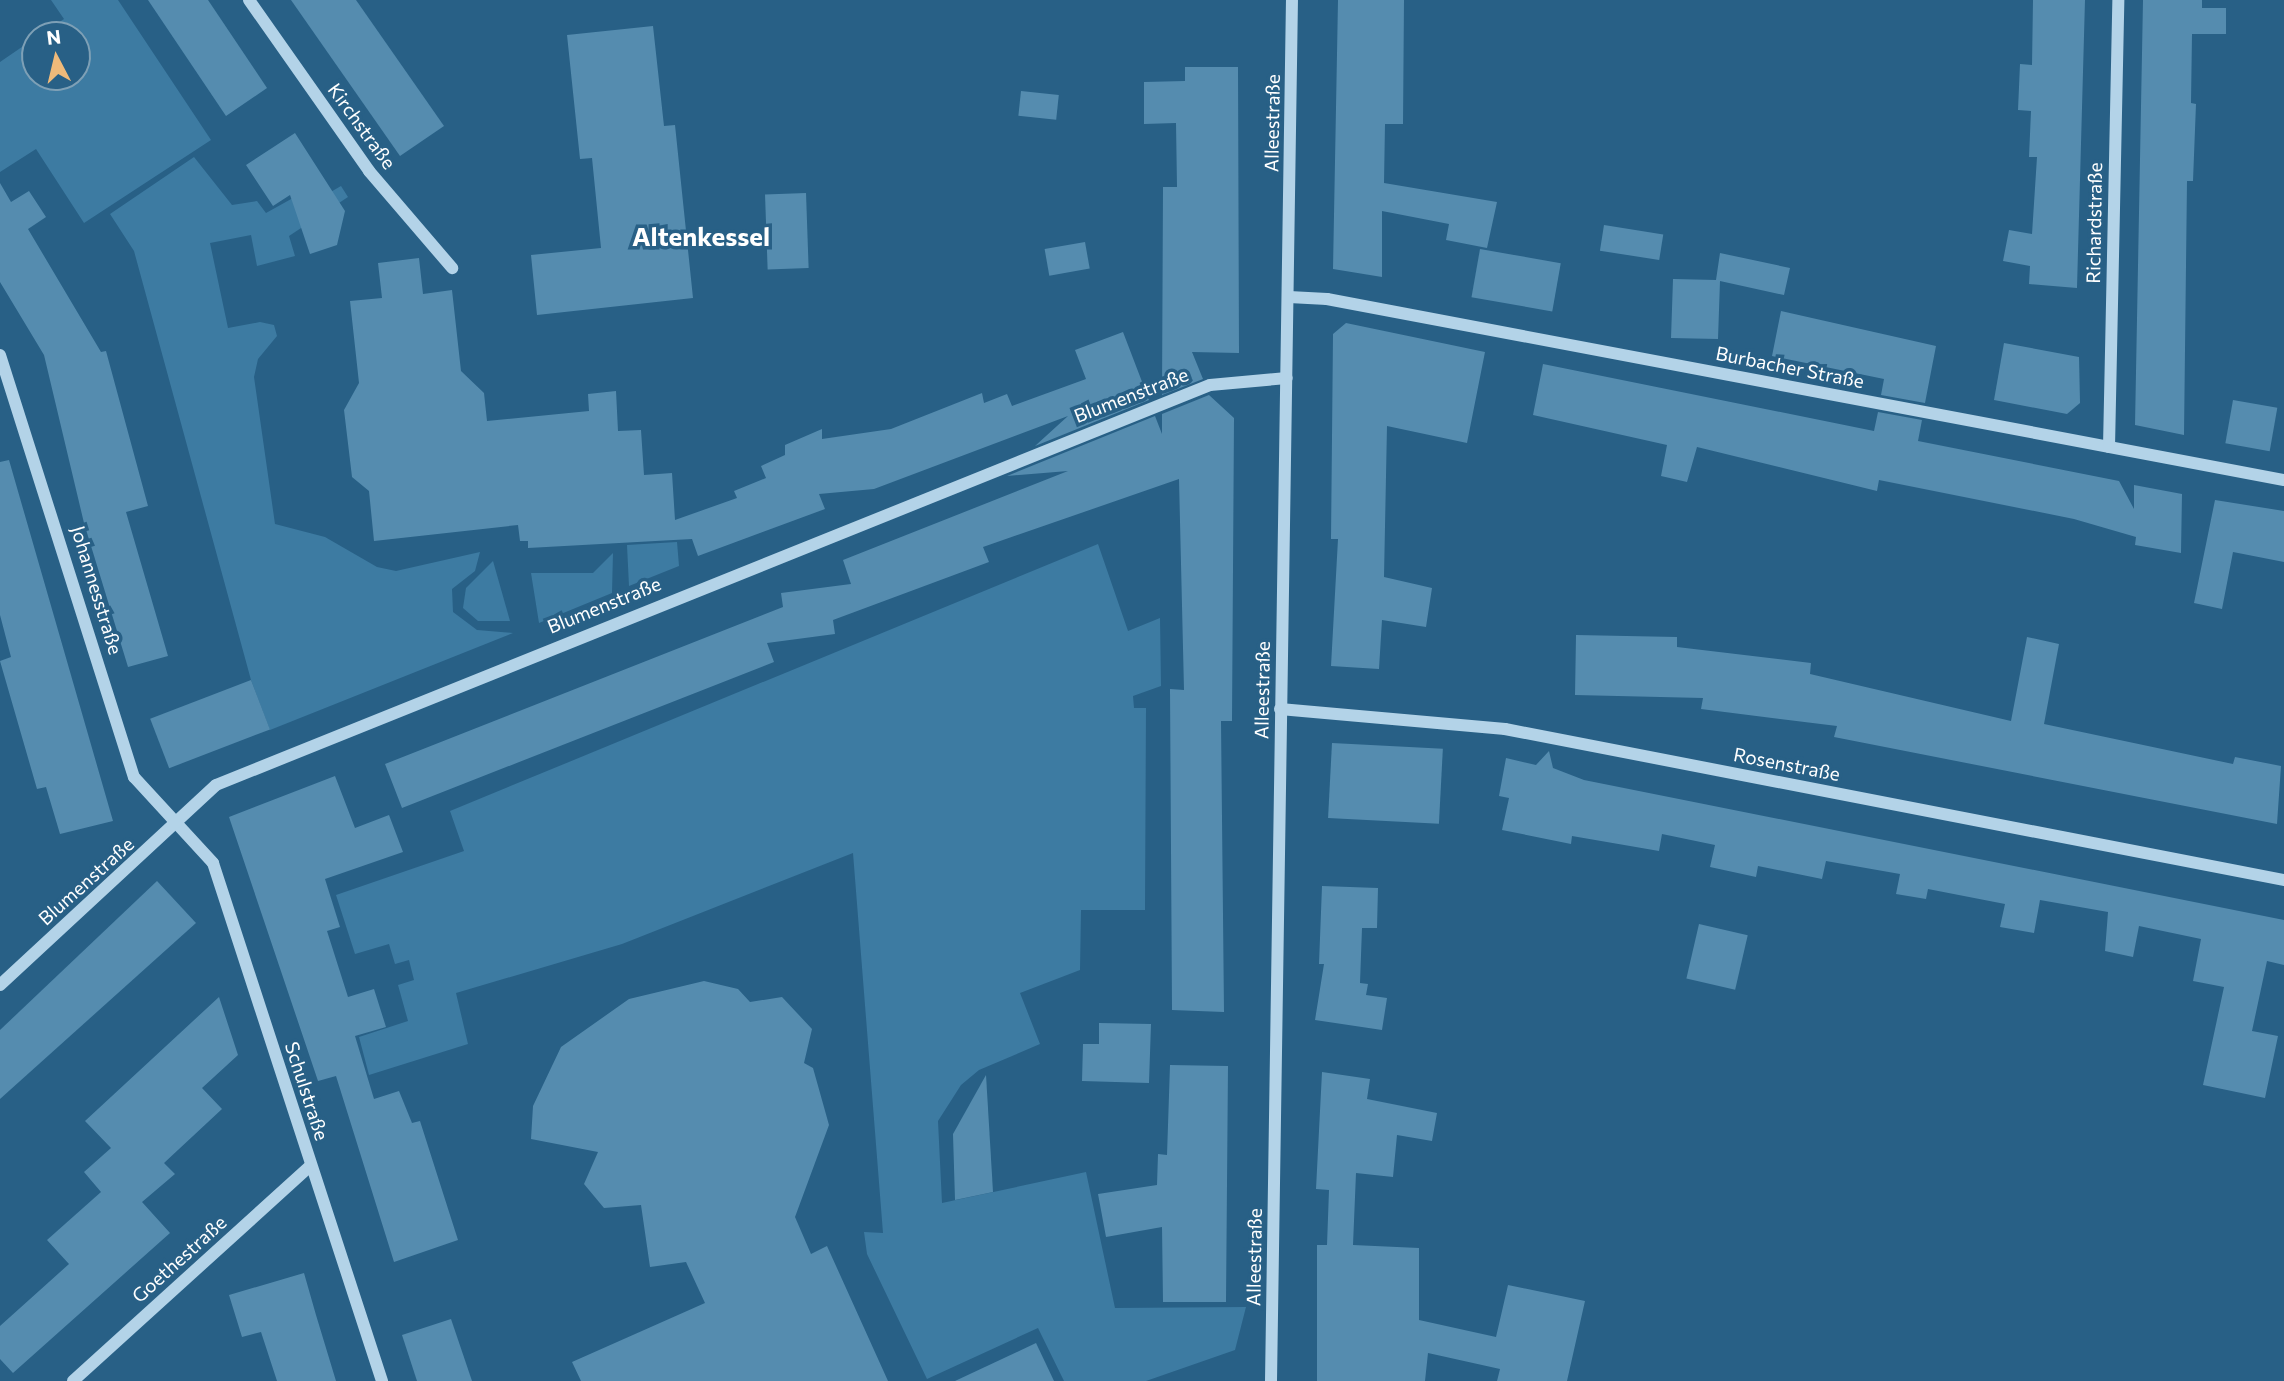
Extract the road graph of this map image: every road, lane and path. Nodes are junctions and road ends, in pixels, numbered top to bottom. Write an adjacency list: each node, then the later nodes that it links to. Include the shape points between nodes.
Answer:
1 (249, 0): 4 (street, Kirchstraße, via 369,171)
2 (1293, 0): 5 (street, Alleestraße)
3 (2118, 0): 8 (street, Richardstraße)
4 (452, 268)
5 (1289, 297): 7 (street, Alleestraße); 8 (street, Burbacher Straße, via 1327,299)
6 (0, 355): 11 (street, Johannesstraße, via 134,777)
7 (1287, 378): 10 (street, Alleestraße); 11 (street, Blumenstraße, via 1210,385 906,504 216,785)
8 (2109, 447): 9 (street, Burbacher Straße)
9 (2284, 480)
10 (1280, 709): 12 (street, Rosenstraße, via 1505,729); 17 (street, Alleestraße)
11 (179, 823): 13 (street, Blumenstraße); 14 (street, Schulstraße, via 214,863)
12 (2284, 880)
13 (0, 985)
14 (311, 1165): 15 (street, Goethestraße); 16 (street, Schulstraße)
15 (73, 1381)
16 (382, 1381)
17 (1271, 1381)

